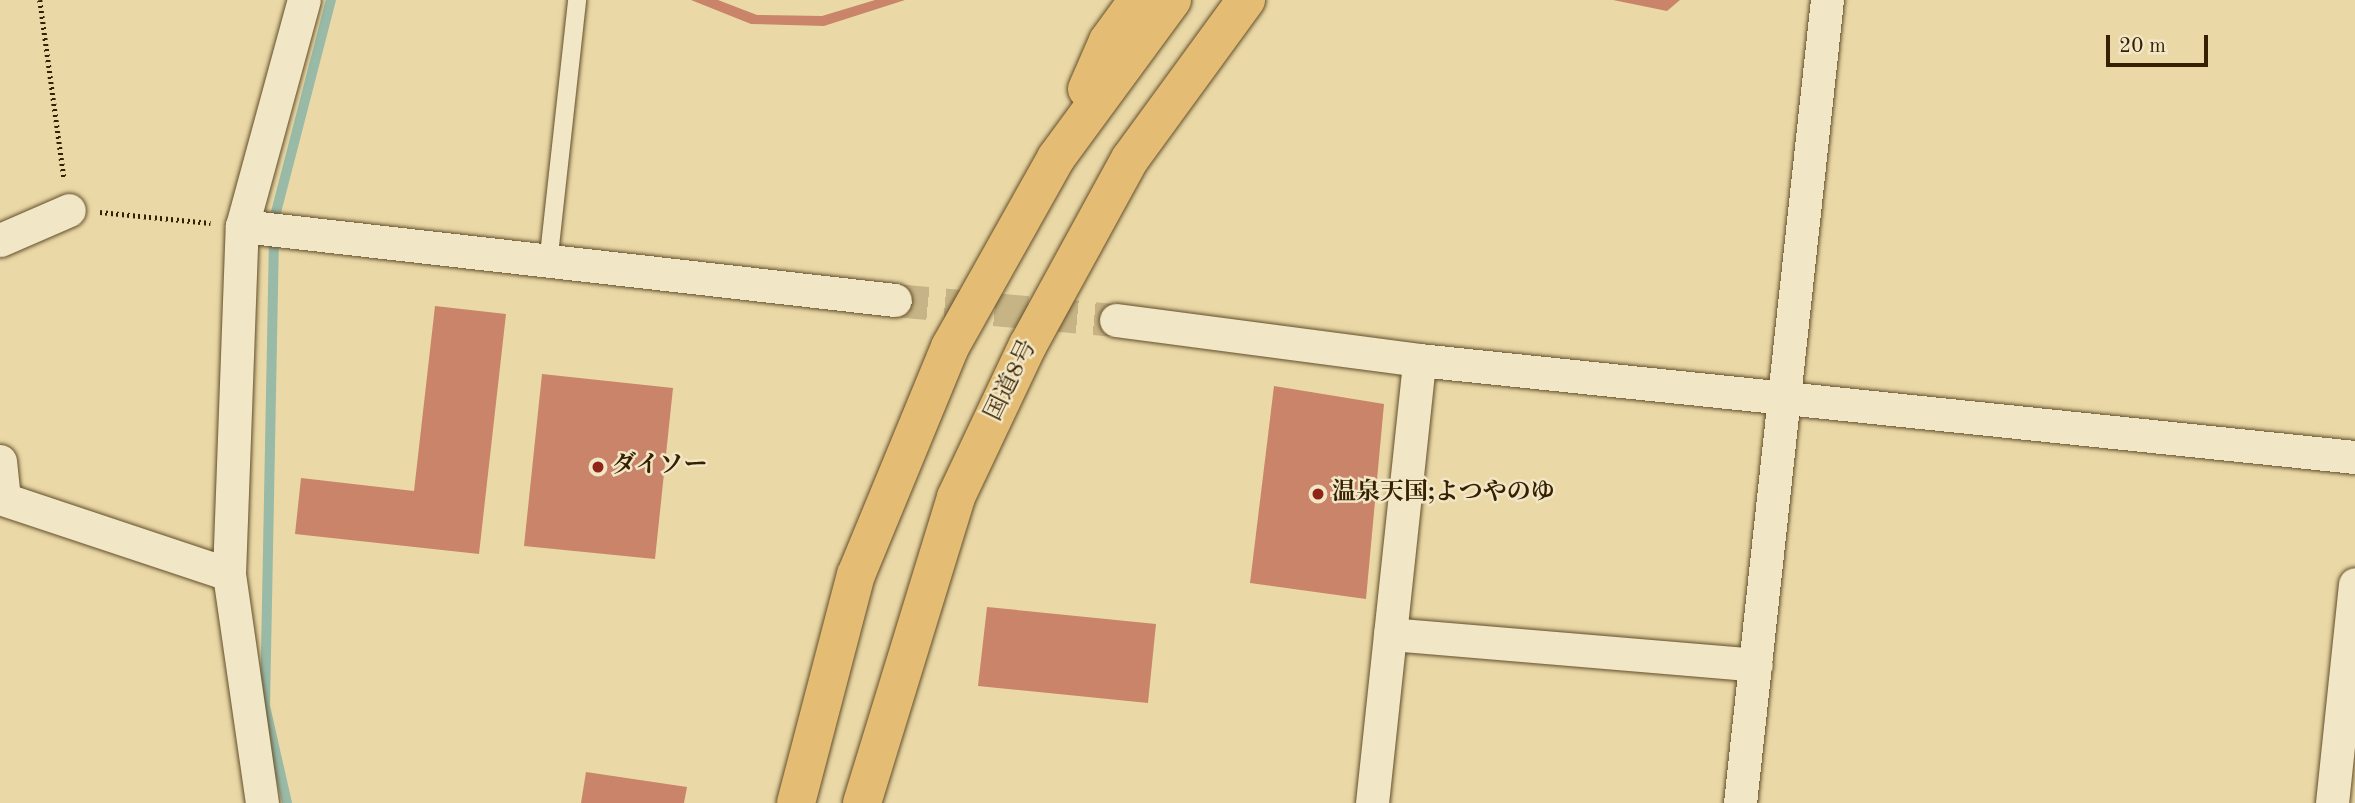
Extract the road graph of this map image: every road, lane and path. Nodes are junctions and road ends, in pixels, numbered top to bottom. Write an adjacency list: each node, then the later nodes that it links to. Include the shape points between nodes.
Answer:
1 (40, 0): 9 (path)
2 (303, 0): 10 (street)
3 (577, 0): 12 (lane)
4 (1138, 0): 8 (highway, via 1108,41)
5 (1172, 0): 8 (highway)
6 (1246, 0): 26 (highway, 国道8号, via 1130,159 1028,345 956,497)
7 (1827, 0): 16 (street)
8 (1056, 158): 25 (highway, via 950,347 856,575)
9 (69, 211): 10 (path); 11 (street)
10 (242, 226): 12 (street); 20 (street)
11 (0, 240)
12 (548, 264): 13 (street)
13 (895, 300)
14 (1116, 320): 15 (street)
15 (1419, 360): 16 (street); 22 (street)
16 (1786, 398): 17 (street); 23 (street)
17 (2355, 457)
18 (0, 461): 19 (street)
19 (2, 498): 20 (street)
20 (229, 574): 24 (street)
21 (2355, 584): 29 (street)
22 (1390, 634): 23 (street); 27 (street)
23 (1756, 665): 28 (street)
24 (262, 803)
25 (796, 803)
26 (862, 803)
27 (1372, 803)
28 (1740, 803)
29 (2332, 803)

